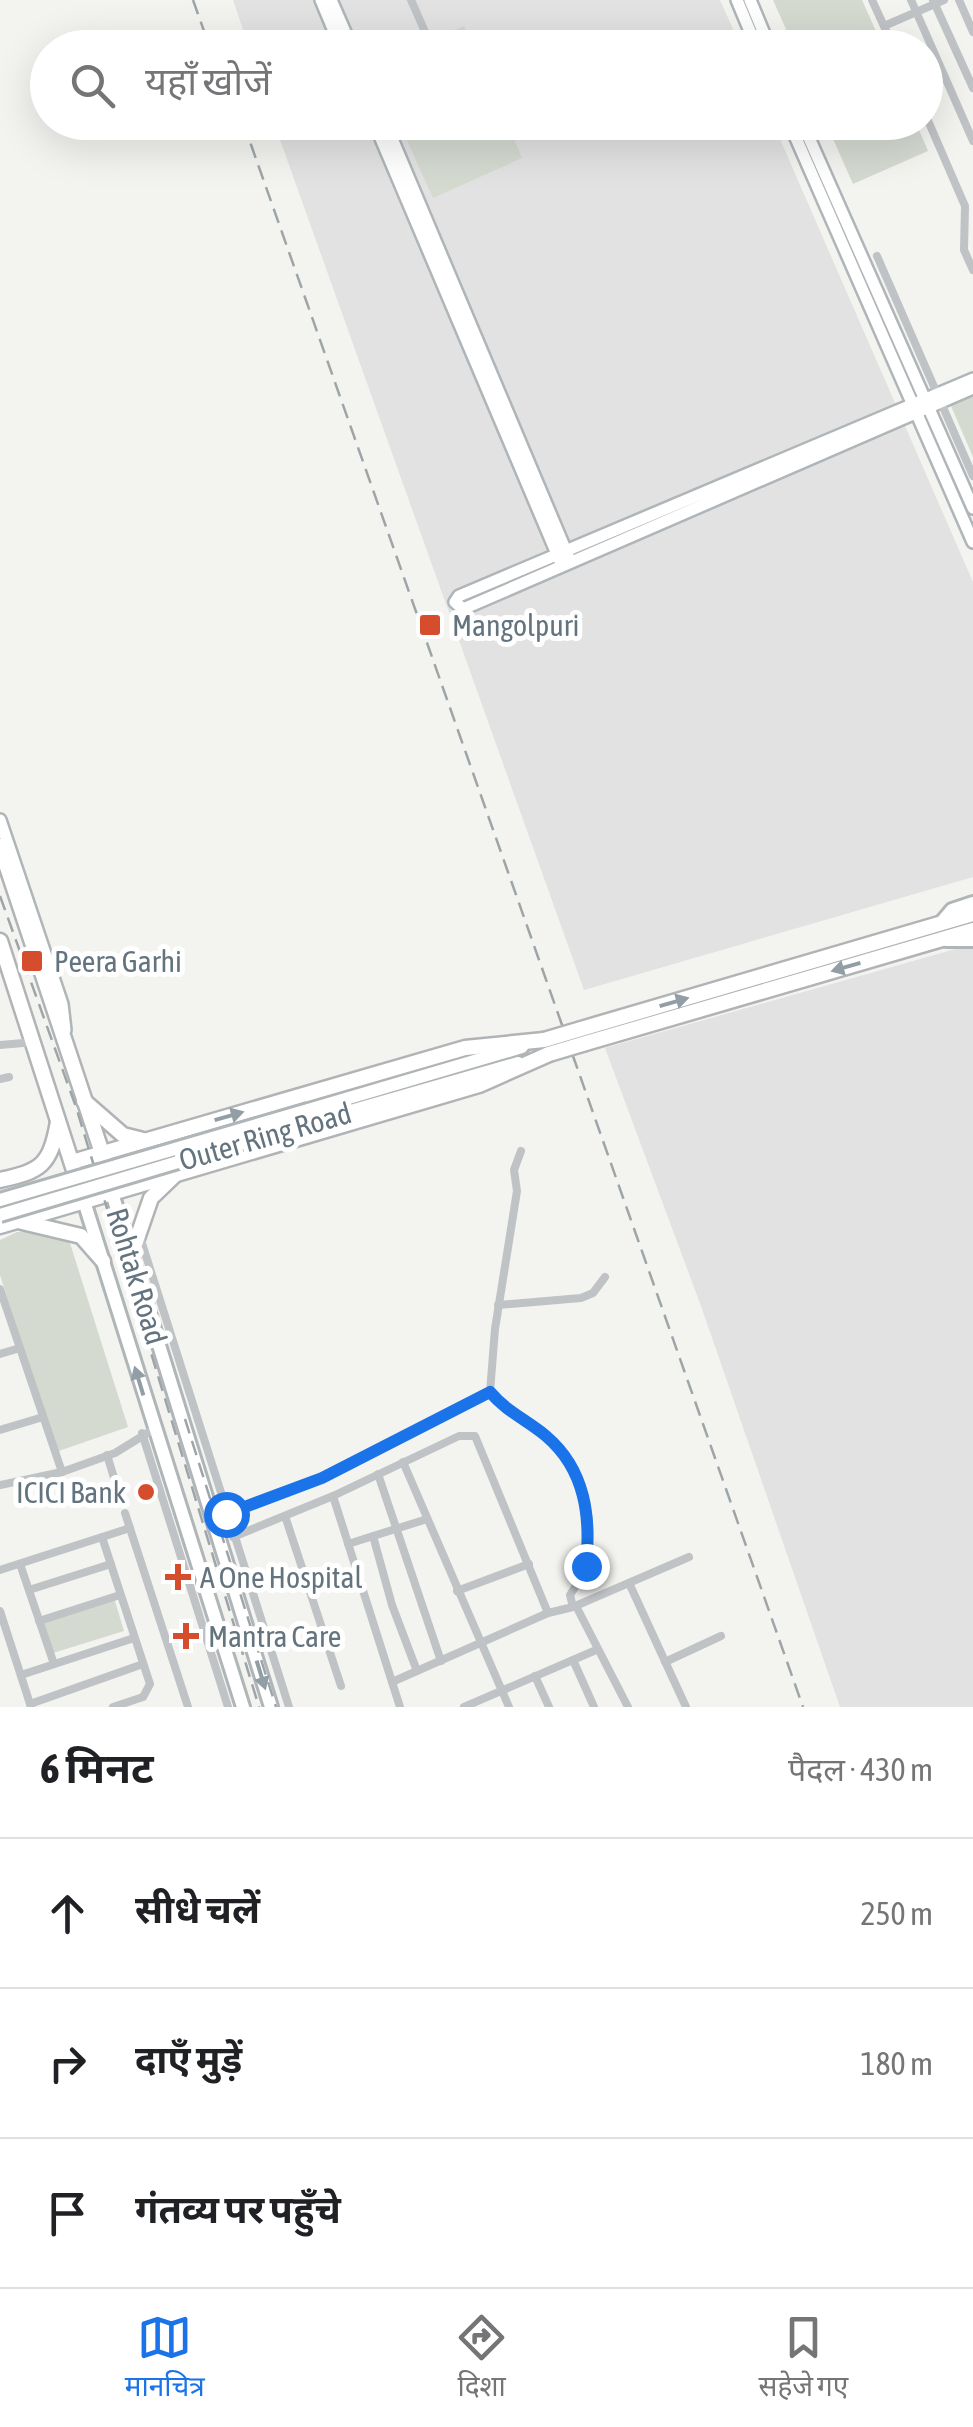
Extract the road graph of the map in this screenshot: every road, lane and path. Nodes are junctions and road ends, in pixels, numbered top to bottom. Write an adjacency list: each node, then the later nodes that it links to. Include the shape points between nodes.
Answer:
1 (320, 0): 13 (street)
2 (331, 0): 14 (street)
3 (411, 0): 15 (street)
4 (736, 0): 16 (street)
5 (750, 0): 17 (street)
6 (872, 0): 12 (street)
7 (911, 0): 10 (street)
8 (959, 0): 11 (street)
9 (938, 1): 10 (street); 22 (street)
10 (916, 12): 12 (street); 19 (street)
11 (970, 15): 20 (street)
12 (884, 26): 18 (street)
13 (333, 30)
14 (344, 30)
15 (424, 30)
16 (749, 30)
17 (762, 30)
18 (886, 30)
19 (924, 30)
20 (973, 32)
21 (943, 74): 23 (street)
22 (973, 89): 23 (street)
23 (954, 99): 24 (street)
24 (968, 117): 30 (street)
25 (382, 140): 41 (street)
26 (392, 140): 41 (street)
27 (797, 140): 37 (street)
28 (810, 140): 37 (street)
29 (937, 140): 31 (street)
30 (973, 140)
31 (970, 222): 33 (street, via 964,250)
32 (877, 256): 36 (street)
33 (973, 270)
34 (973, 379): 36 (street)
35 (973, 388): 36 (street)
36 (939, 397): 37 (street); 38 (street)
37 (920, 405): 39 (street); 40 (street); 41 (street)
38 (973, 476)
39 (973, 508)
40 (973, 542)
41 (564, 558): 41 (street, via 462,609 456,602)
42 (0, 820): 54 (street, via 62,1004)
43 (0, 846): 54 (highway, Rohtak Road)
44 (973, 903): 46 (main road, Outer Ring Road, via 952,910)
45 (973, 914): 46 (highway)
46 (941, 923): 52 (highway, Outer Ring Road, one-way to 46)
47 (973, 930): 48 (highway, Outer Ring Road)
48 (939, 940): 49 (main road); 52 (highway, Outer Ring Road, one-way to 52)
49 (973, 940)
50 (0, 941): 51 (highway, Rohtak Road)
51 (3, 960): 53 (highway, Rohtak Road)
52 (583, 1036): 56 (highway, Outer Ring Road, bridge)
53 (36, 1042): 55 (street); 59 (highway, Rohtak Road)
54 (66, 1042): 57 (highway, Rohtak Road)
55 (0, 1045)
56 (528, 1052): 58 (main road, Outer Ring Road); 60 (highway, Outer Ring Road, one-way to 56, via 465,1048); 65 (highway, Outer Ring Road, via 480,1086)
57 (84, 1100): 61 (highway, via 123,1135); 63 (highway, Rohtak Road)
58 (309, 1116): 70 (main road, Outer Ring Road, bridge); 71 (main road, Outer Ring Road, bridge)
59 (59, 1117): 64 (highway, Rohtak Road); 67 (highway, via 51,1153 36,1172)
60 (187, 1128): 61 (highway, Outer Ring Road); 65 (highway)
61 (145, 1141): 63 (highway, Outer Ring Road)
62 (521, 1151): 78 (street)
63 (102, 1152): 64 (highway, Outer Ring Road); 68 (highway, Rohtak Road)
64 (72, 1162): 69 (highway, Rohtak Road)
65 (198, 1165): 66 (highway, Outer Ring Road)
66 (180, 1170): 68 (highway, Outer Ring Road); 73 (highway, via 150,1198)
67 (2, 1175)
68 (111, 1190): 69 (highway, Outer Ring Road); 74 (main road, Rohtak Road)
69 (84, 1198): 72 (highway, Outer Ring Road); 75 (main road, Rohtak Road)
70 (0, 1200)
71 (0, 1214)
72 (8, 1224): 75 (highway, via 81,1236)
73 (137, 1228): 74 (highway); 82 (street)
74 (131, 1256): 82 (main road, Rohtak Road)
75 (103, 1262): 86 (main road, Rohtak Road, one-way to 75)
76 (605, 1276): 78 (street, via 581,1298)
77 (0, 1289): 79 (street)
78 (498, 1305): 83 (street)
79 (4, 1314): 80 (street)
80 (20, 1348): 81 (street); 84 (street)
81 (0, 1354)
82 (180, 1391): 95 (street); 138 (main road, Rohtak Road, one-way to 138)
83 (490, 1392): 95 (street, via 322,1478); 113 (street, via 557,1446 583,1491 588,1550 583,1578 570,1595)
84 (43, 1417): 85 (street); 89 (street)
85 (0, 1430)
86 (148, 1431): 87 (street); 136 (street); 137 (main road, Rohtak Road)
87 (107, 1455): 89 (street); 92 (street)
88 (404, 1462): 90 (street); 97 (street); 107 (street, via 465,1434 475,1436)
89 (62, 1472): 91 (street)
90 (378, 1474): 93 (street); 99 (street)
91 (0, 1486)
92 (119, 1494)
93 (333, 1496): 96 (street); 103 (street)
94 (125, 1513): 98 (street)
95 (226, 1514): 100 (street)
96 (285, 1516): 100 (street); 131 (street)
97 (427, 1519): 99 (street); 111 (street)
98 (130, 1528): 102 (street); 135 (street)
99 (395, 1528): 101 (street); 123 (street)
100 (233, 1536): 139 (street)
101 (373, 1536): 103 (street); 127 (street)
102 (102, 1537): 105 (street); 106 (street)
103 (348, 1544): 130 (street)
104 (689, 1557): 109 (street)
105 (20, 1564): 108 (street); 110 (street)
106 (110, 1564): 110 (street); 112 (street)
107 (530, 1564): 111 (street); 115 (street)
108 (0, 1570)
109 (629, 1582): 113 (street); 124 (street)
110 (29, 1590): 116 (street)
111 (457, 1591): 120 (street)
112 (120, 1595): 116 (street); 119 (street)
113 (574, 1606): 115 (street); 121 (street)
114 (0, 1612): 117 (street)
115 (548, 1613): 120 (street)
116 (39, 1620): 125 (street)
117 (3, 1633): 128 (street)
118 (721, 1636): 124 (street)
119 (134, 1638): 125 (street); 126 (street)
120 (479, 1644): 123 (street); 132 (street)
121 (596, 1650): 122 (street); 145 (street)
122 (573, 1660): 129 (street); 144 (street)
123 (441, 1661): 127 (street)
124 (666, 1662): 146 (street)
125 (54, 1664): 128 (street)
126 (143, 1664): 133 (street); 134 (street, via 148,1694)
127 (418, 1671): 130 (street)
128 (21, 1674): 133 (street)
129 (535, 1676): 132 (street); 143 (street)
130 (392, 1682): 140 (street)
131 (341, 1686)
132 (501, 1691): 141 (street); 142 (street)
133 (31, 1706)
134 (113, 1707)
135 (188, 1707)
136 (228, 1707)
137 (243, 1707)
138 (271, 1707)
139 (289, 1707)
140 (400, 1707)
141 (464, 1707)
142 (509, 1707)
143 (548, 1707)
144 (594, 1707)
145 (628, 1707)
146 (686, 1707)

